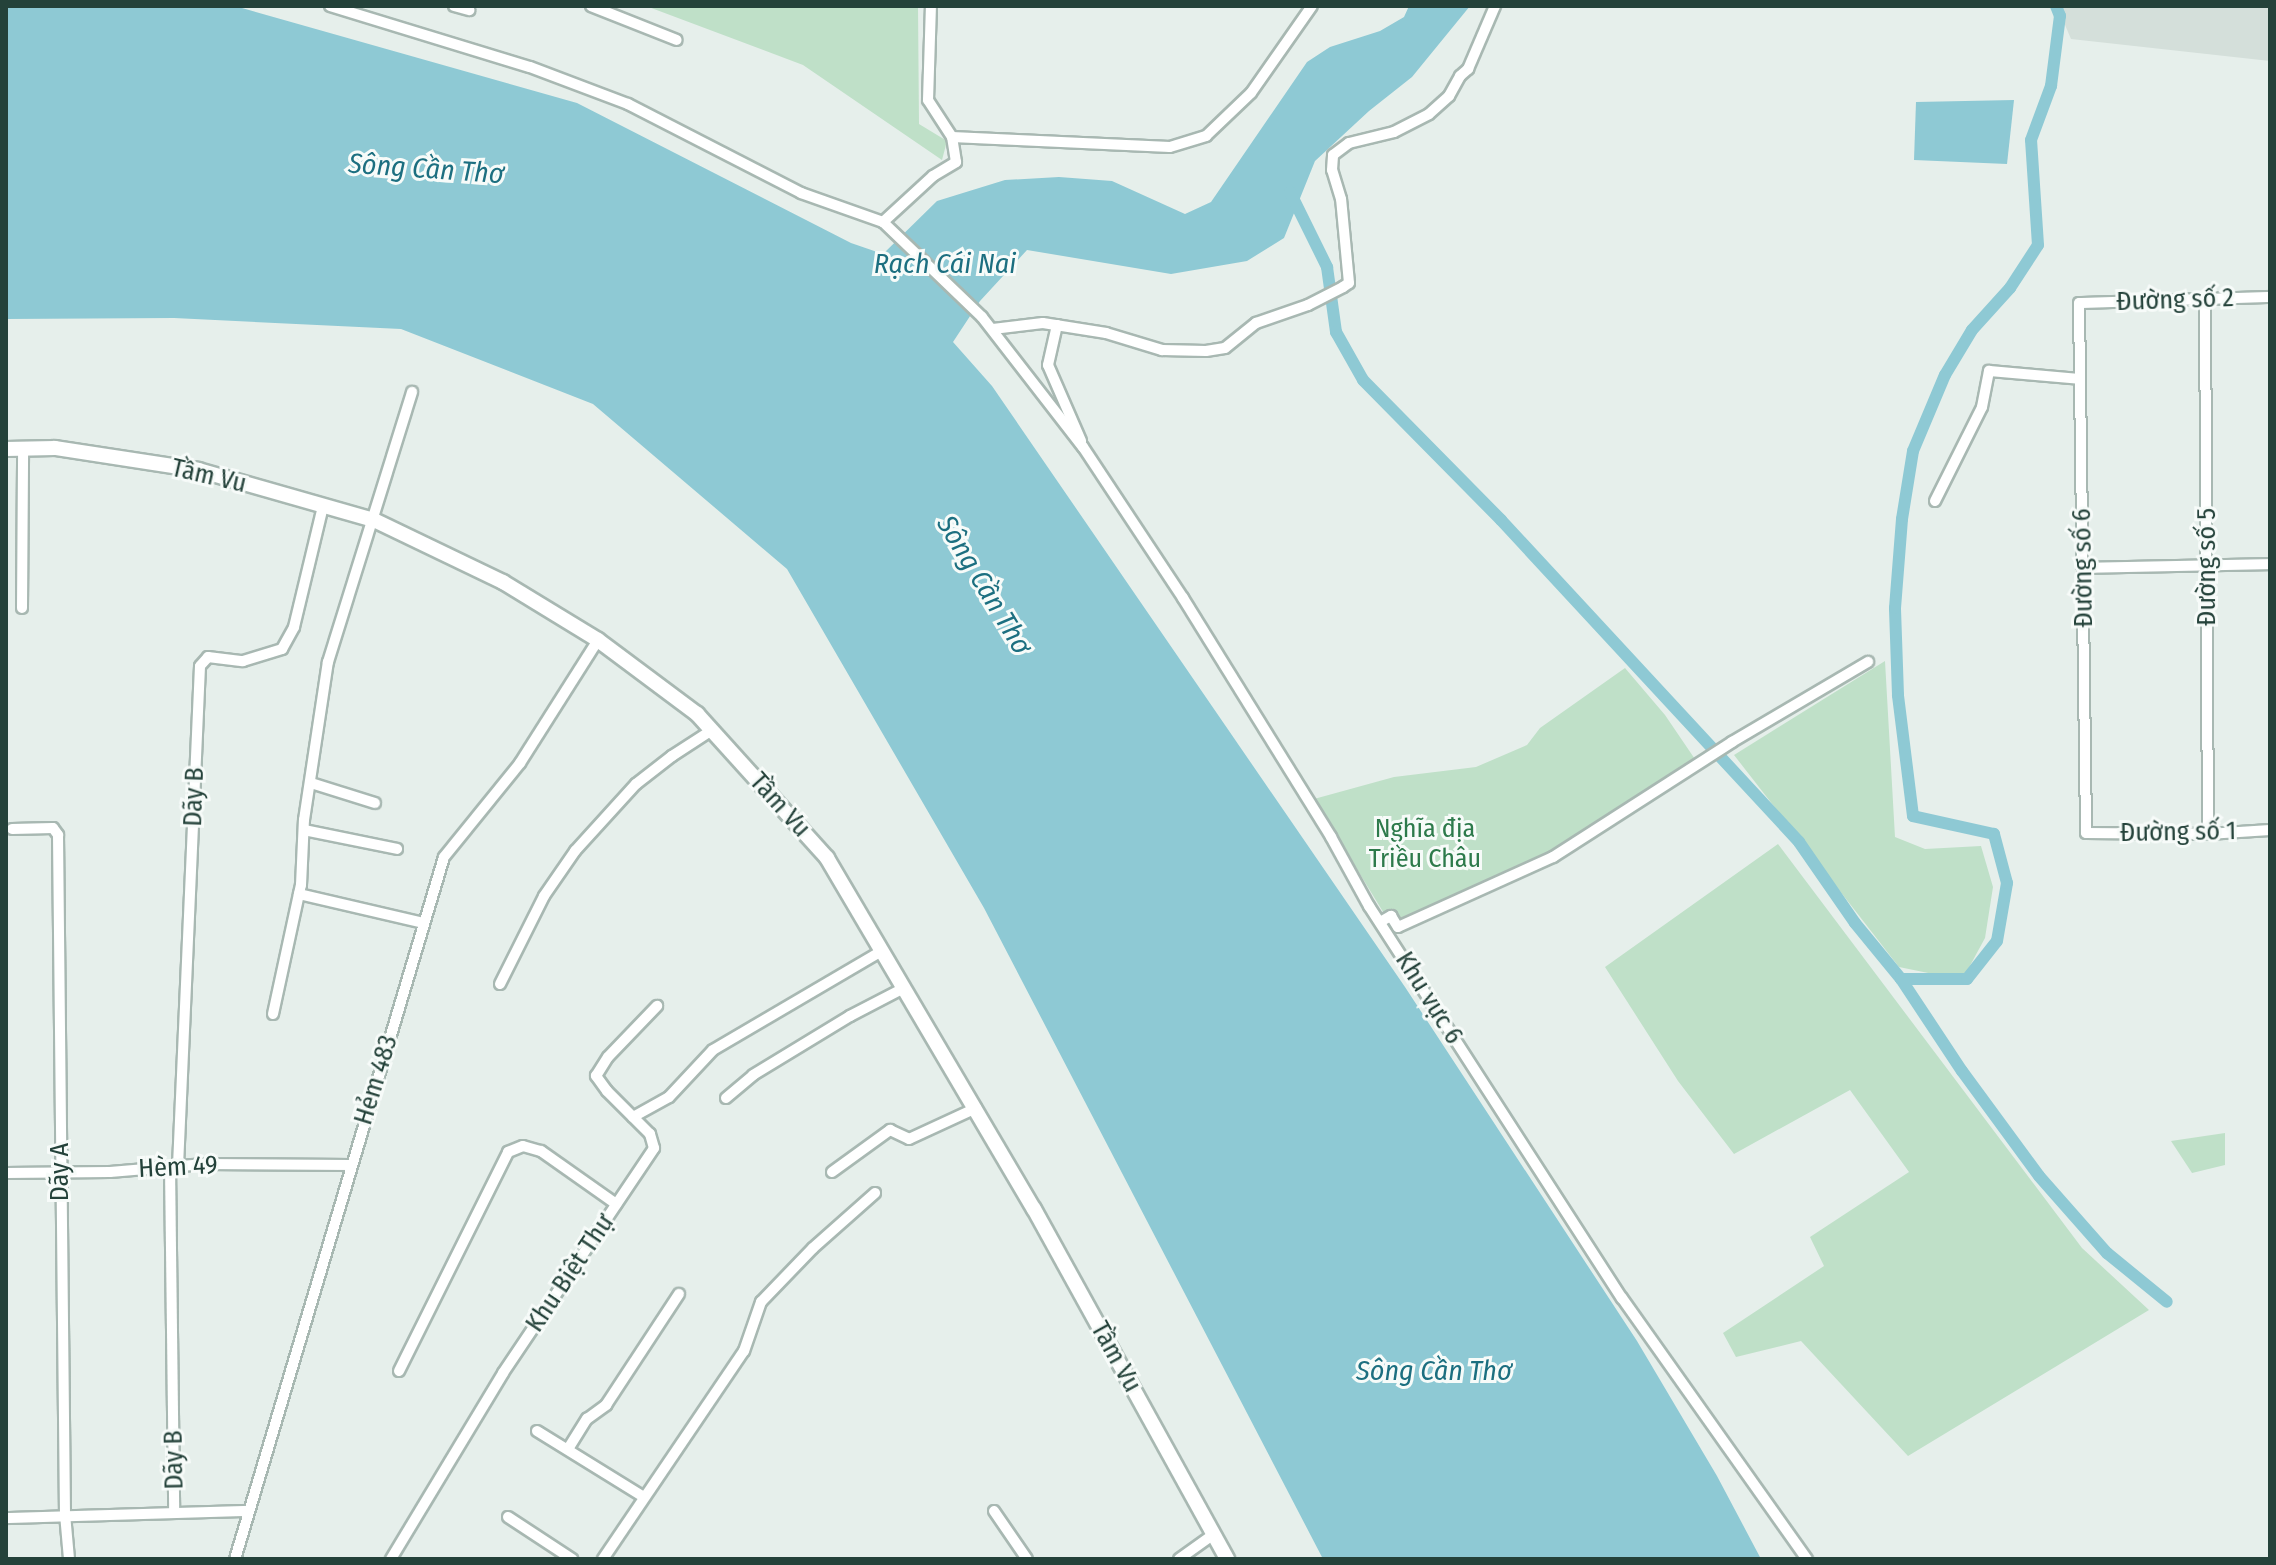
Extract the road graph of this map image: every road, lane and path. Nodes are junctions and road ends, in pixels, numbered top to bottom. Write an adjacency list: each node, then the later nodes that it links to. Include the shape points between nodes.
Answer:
1 (330, 6): 10 (street, via 530,67 614,99 844,211)
2 (454, 6): 7 (street)
3 (591, 6): 8 (street)
4 (931, 6): 9 (street, via 928,100)
5 (1312, 6): 9 (street, via 1251,93 1206,136 1170,147)
6 (1495, 6): 14 (street, via 1474,59 1439,105 1394,132 1349,143 1333,155 1349,283 1308,305 1256,323 1225,348 1206,351 1162,350)
7 (469, 10)
8 (677, 40)
9 (952, 137): 10 (street, via 956,162)
10 (883, 222): 15 (street, Khu vực 6)
11 (2270, 297): 12 (street, Đường số 2)
12 (2205, 299): 13 (street, Đường số 2); 25 (street, Đường số 5)
13 (2079, 303): 16 (street, Đường số 6)
14 (1057, 325): 15 (street); 18 (street, via 1048,365)
15 (993, 329): 18 (street, Khu vực 6)
16 (2080, 379): 21 (street, via 1989,371 1982,407); 26 (street, Đường số 6)
17 (412, 392): 23 (street)
18 (1083, 447): 40 (street, Khu vực 6, via 1176,586)
19 (6, 449): 20 (street, Tầm Vu)
20 (23, 449): 22 (street, Tầm Vu, via 55,448 198,470); 27 (street)
21 (1935, 501)
22 (323, 506): 23 (street, Tầm Vu); 51 (street, Dãy B, via 294,627 282,649 243,661 208,657 200,666)
23 (374, 520): 28 (street, Tầm Vu, via 503,582); 31 (street, via 328,662)
24 (2270, 564): 25 (street)
25 (2207, 566): 26 (street); 37 (street, Đường số 5)
26 (2083, 568): 36 (street, Đường số 6)
27 (22, 608)
28 (598, 640): 30 (street, Tầm Vu); 41 (street, Hẻm 483, via 520,763 444,857)
29 (1868, 662): 40 (street, via 1553,857 1398,927 1391,916)
30 (712, 730): 42 (street, Tầm Vu, via 827,858); 43 (street, via 636,784 575,851 544,896)
31 (311, 783): 32 (street); 34 (street)
32 (375, 803)
33 (12, 829): 52 (street, Dãy A, via 58,832)
34 (304, 830): 38 (street); 39 (street)
35 (2270, 830): 37 (street, Đường số 1)
36 (2086, 833): 37 (street, Đường số 1)
37 (2208, 834)
38 (397, 849)
39 (299, 894): 41 (street); 46 (street)
40 (1380, 922): 79 (street, Khu vực 6, via 1622,1298)
41 (424, 923): 50 (street, Hẻm 483)
42 (882, 951): 44 (street, Tầm Vu); 49 (street, via 713,1050 669,1097)
43 (500, 984)
44 (904, 988): 47 (street, via 774,1062); 48 (street, Tầm Vu)
45 (657, 1006): 49 (street, Khu Biệt Thự, via 596,1076)
46 (273, 1014)
47 (726, 1098)
48 (976, 1108): 53 (street, via 909,1139 890,1130); 68 (street, Tầm Vu)
49 (633, 1117): 56 (street, Khu Biệt Thự, via 650,1134 654,1148)
50 (350, 1165): 51 (street, Hèm 49); 62 (street, Hẻm 483)
51 (174, 1167): 52 (street, Hèm 49); 64 (street, Dãy B)
52 (60, 1172): 54 (street, Hèm 49); 65 (street, Dãy A)
53 (832, 1172)
54 (6, 1173)
55 (875, 1193): 61 (street, via 761,1302 744,1351)
56 (616, 1204): 58 (street, via 541,1151 523,1146 508,1152); 70 (street, Khu Biệt Thự, via 503,1373)
57 (679, 1294): 60 (street, via 606,1405 587,1419)
58 (399, 1371)
59 (537, 1431): 60 (street)
60 (568, 1449): 61 (street)
61 (644, 1497): 75 (street)
62 (247, 1511): 64 (street); 72 (street, Hẻm 483)
63 (994, 1511): 76 (street)
64 (174, 1512): 65 (street)
65 (65, 1514): 67 (street); 71 (street, Dãy A)
66 (508, 1517): 69 (street)
67 (6, 1518)
68 (1214, 1534): 77 (street); 78 (street, Tầm Vu)
69 (555, 1548): 73 (street); 74 (street)
70 (395, 1558)
71 (69, 1559)
72 (235, 1559)
73 (548, 1559)
74 (572, 1559)
75 (603, 1559)
76 (1027, 1559)
77 (1179, 1559)
78 (1227, 1559)
79 (1807, 1559)

